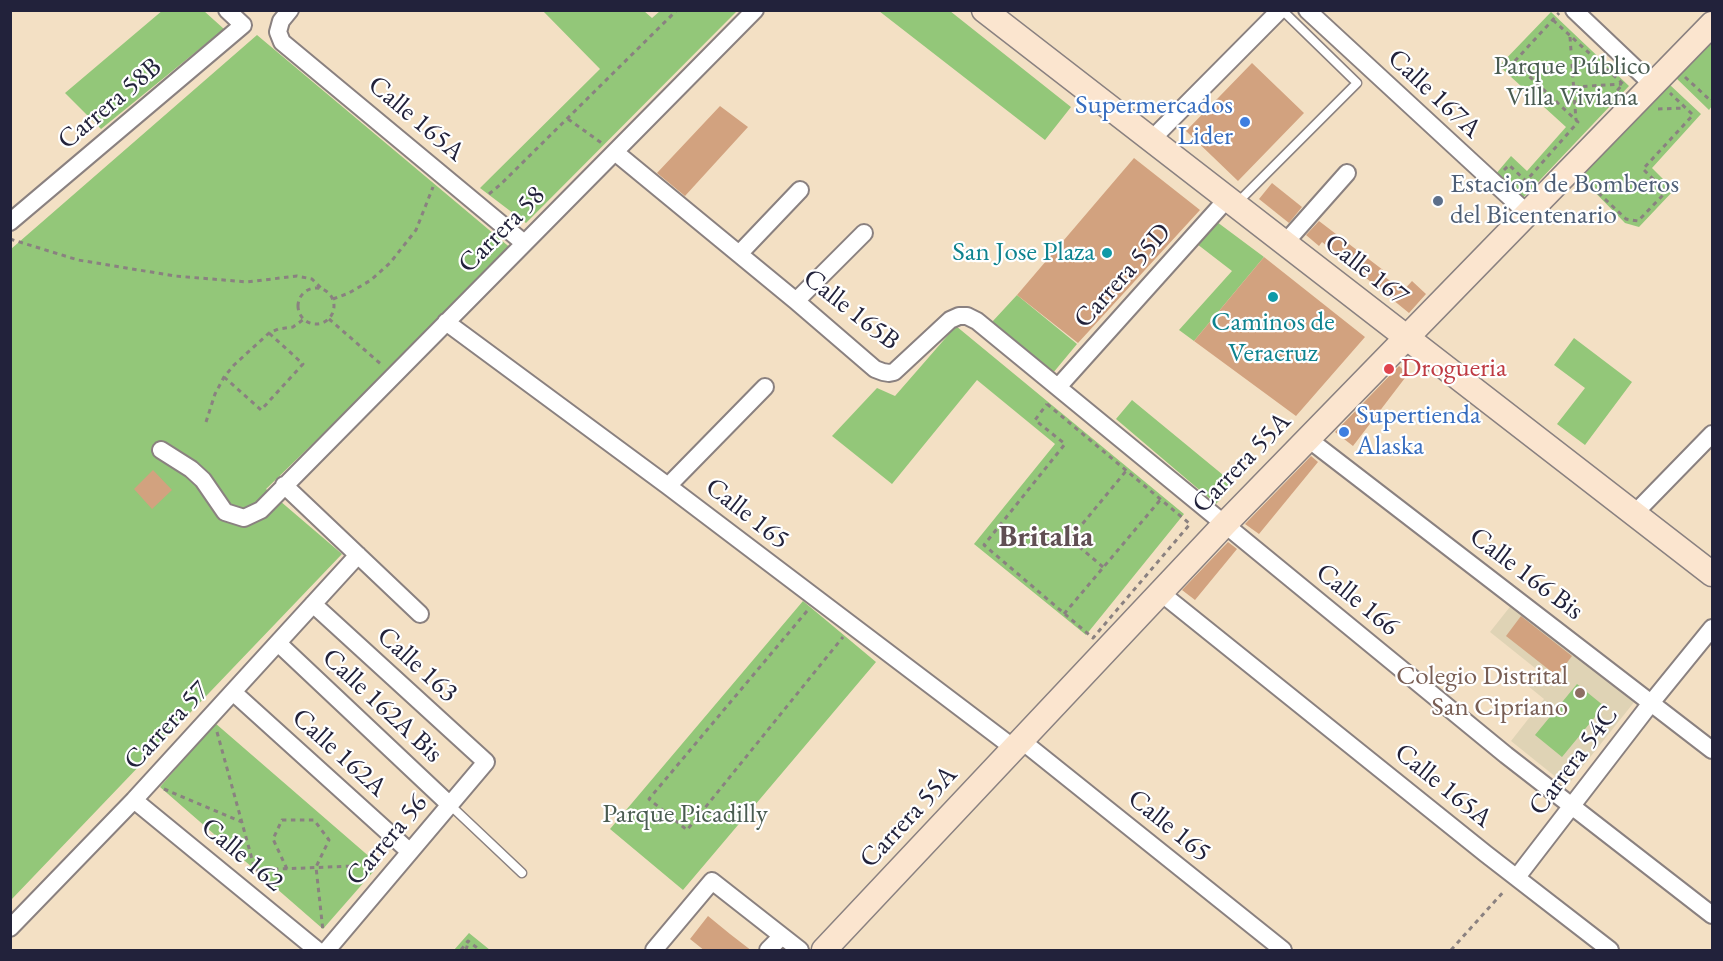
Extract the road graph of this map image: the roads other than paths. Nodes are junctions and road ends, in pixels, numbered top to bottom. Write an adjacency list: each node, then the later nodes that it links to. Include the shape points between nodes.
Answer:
1 (227, 10): 16 (street, Carrera 58B, via 243,25)
2 (290, 10): 18 (street, Calle 165A, via 278,32 282,42)
3 (755, 10): 11 (street, Carrera 58)
4 (984, 10): 10 (street, Calle 167)
5 (1281, 10): 10 (street); 14 (lane, via 1357,83)
6 (1307, 10): 15 (street, Calle 167A)
7 (1574, 10): 9 (street)
8 (1713, 24): 9 (street, Carrera 55A)
9 (1653, 85): 15 (street, Carrera 55A)
10 (1151, 140): 14 (street, Calle 167)
11 (615, 152): 18 (street, Carrera 58); 20 (street, Calle 165B)
12 (1347, 173): 19 (street)
13 (800, 190): 20 (street)
14 (1230, 202): 19 (street, Calle 167); 25 (street, Carrera 55D)
15 (1527, 213): 23 (street, Carrera 55A)
16 (10, 222)
17 (864, 233): 21 (street)
18 (524, 243): 22 (street, Carrera 58)
19 (1284, 244): 23 (street, Calle 167)
20 (739, 254): 21 (street, Calle 165B)
21 (796, 301): 25 (street, Calle 165B, via 883,372 894,372 950,320 967,316)
22 (446, 322): 29 (street, Carrera 58); 30 (street, Calle 165)
23 (1405, 338): 27 (street, Carrera 55A); 31 (street, Calle 167)
24 (765, 387): 30 (street)
25 (1058, 387): 32 (street, Calle 166)
26 (1712, 436): 31 (street)
27 (1307, 438): 32 (street, Carrera 55A); 41 (street, Calle 166 Bis)
28 (161, 450): 29 (street, Carrera 58, via 203,480 225,512 244,518 261,510)
29 (284, 485): 33 (street, Calle 163)
30 (668, 486): 42 (street, Calle 165)
31 (1634, 514): 34 (street, Calle 167)
32 (1224, 525): 35 (street, Carrera 55A); 47 (street, Calle 166)
33 (358, 555): 36 (street, Carrera 57); 37 (street, Calle 163)
34 (1713, 574)
35 (1161, 593): 42 (street, Carrera 55A); 50 (street, Calle 165A)
36 (313, 604): 39 (street, Carrera 57); 44 (street, Calle 163)
37 (420, 614)
38 (1713, 628): 41 (street, Carrera 54C)
39 (278, 643): 40 (street, Carrera 57); 46 (street, Calle 162A Bis)
40 (233, 692): 45 (street, Carrera 57); 48 (street, Calle 162A)
41 (1651, 702): 43 (street, Calle 166 Bis); 47 (street, Carrera 54C)
42 (1018, 745): 59 (street, Carrera 55A); 60 (street, Calle 165)
43 (1713, 750)
44 (486, 762): 46 (street, Carrera 56)
45 (134, 800): 52 (street, Carrera 57); 54 (street, Calle 162)
46 (450, 806): 48 (street, Carrera 56); 49 (lane)
47 (1572, 807): 50 (street, Carrera 54C); 51 (street, Calle 166)
48 (410, 852): 55 (street, Carrera 56)
49 (522, 873)
50 (1516, 877): 61 (street, Calle 165A)
51 (1713, 915)
52 (10, 928)
53 (782, 936): 56 (street, via 712,881); 57 (street); 58 (street)
54 (317, 951)
55 (327, 951)
56 (654, 951)
57 (768, 951)
58 (800, 951)
59 (824, 951)
60 (1283, 951)
61 (1610, 951)

